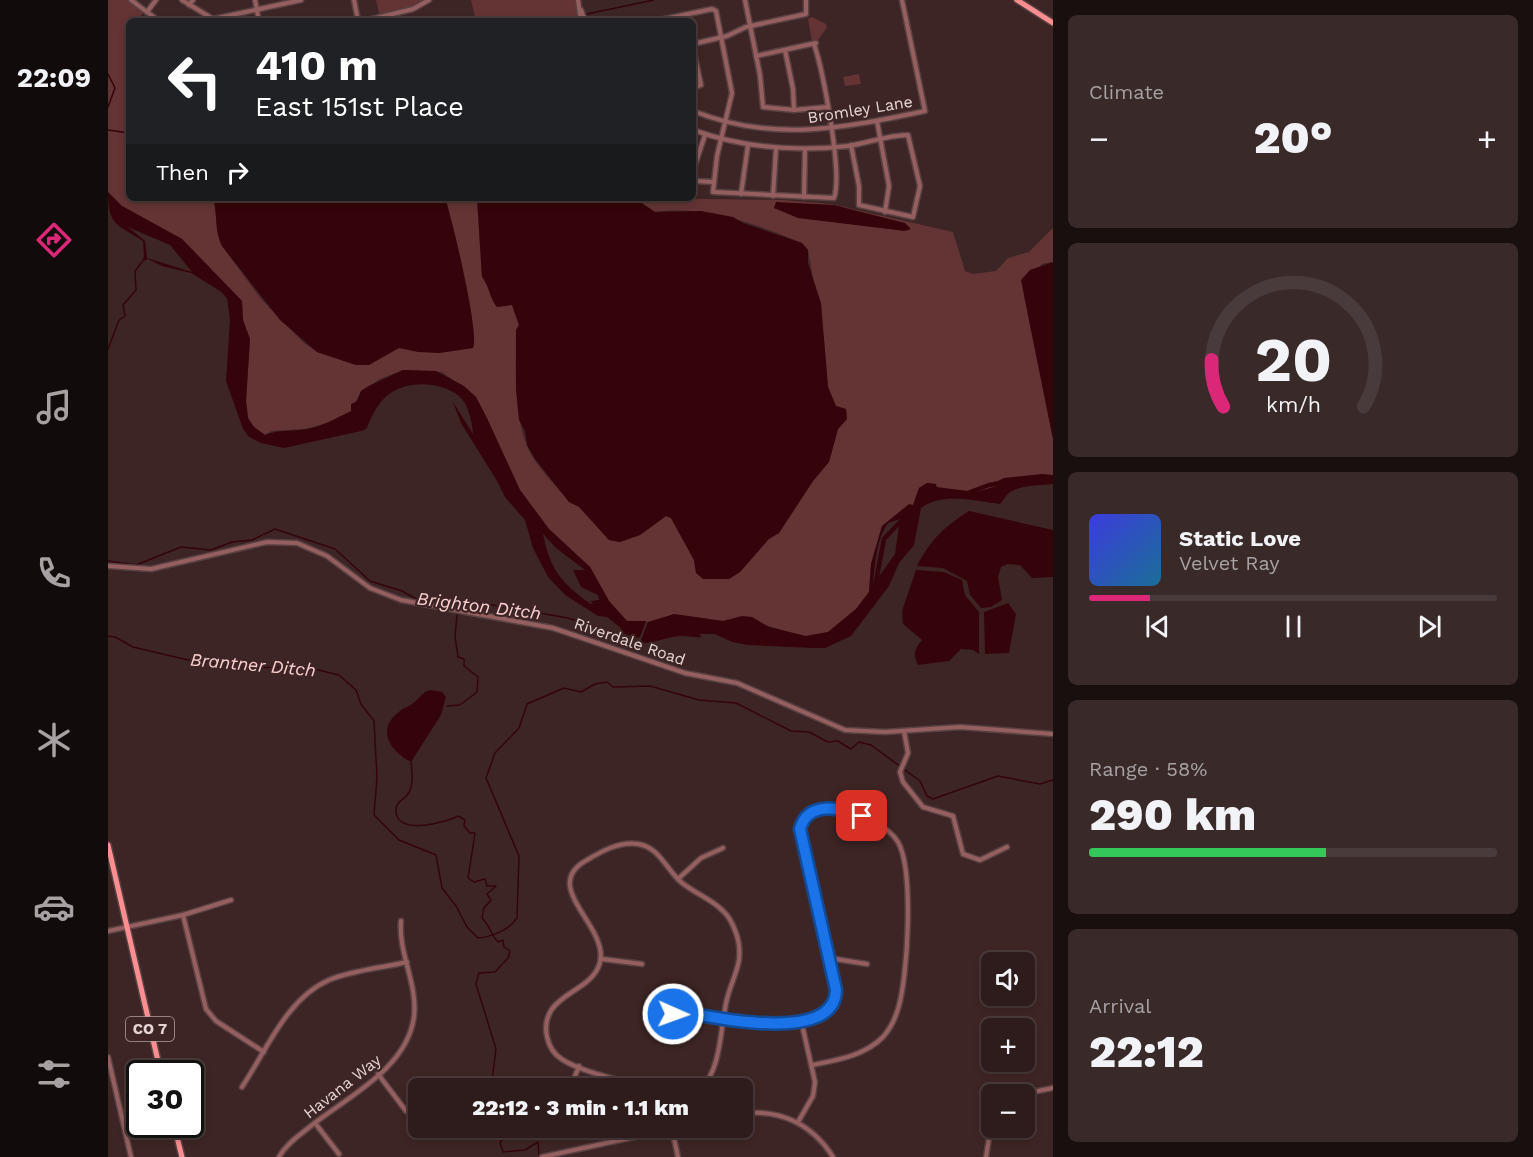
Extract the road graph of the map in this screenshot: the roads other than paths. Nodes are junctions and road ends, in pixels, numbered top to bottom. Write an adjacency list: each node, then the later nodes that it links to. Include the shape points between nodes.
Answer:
1 (131, 0): 16 (street)
2 (156, 0): 16 (street)
3 (182, 0): 14 (street)
4 (193, 0): 14 (street)
5 (255, 0): 15 (street)
6 (301, 0): 15 (street)
7 (354, 0): 21 (street)
8 (429, 0): 22 (street, via 413,9)
9 (578, 0): 23 (street)
10 (745, 0): 26 (street)
11 (806, 0): 26 (street, via 807,14)
12 (902, 0): 36 (street, Bromley Lane, via 925,111)
13 (1017, 0): 25 (main road)
14 (189, 5): 18 (street)
15 (257, 9): 19 (street); 20 (street)
16 (147, 12): 17 (street)
17 (155, 18)
18 (211, 18)
19 (217, 18)
20 (258, 18)
21 (357, 18)
22 (376, 18)
23 (582, 18)
24 (670, 18): 27 (street, via 714,9)
25 (1053, 23)
26 (750, 27): 27 (street); 30 (street)
27 (722, 38): 28 (street); 37 (street, via 732,89)
28 (696, 45)
29 (785, 50): 30 (street); 33 (street, via 815,44); 34 (street)
30 (756, 56): 34 (street, via 763,107)
31 (696, 61): 32 (street, via 700,82)
32 (697, 89)
33 (828, 107): 34 (street); 38 (street)
34 (794, 110)
35 (696, 112): 37 (street, Bromley Lane)
36 (877, 121): 38 (street, Bromley Lane); 42 (street)
37 (726, 122): 38 (street, Bromley Lane, via 783,130); 41 (street)
38 (830, 129): 45 (street)
39 (696, 131): 40 (street)
40 (705, 135): 41 (street); 48 (street)
41 (721, 139): 43 (street); 50 (street)
42 (880, 140): 44 (street); 54 (street, via 889,186); 54 (street, via 908,135 920,186 914,214 909,218)
43 (748, 145): 46 (street); 51 (street)
44 (851, 145): 45 (street); 54 (street, via 859,186 858,204)
45 (833, 147): 47 (street); 53 (street, via 833,199)
46 (776, 148): 47 (street); 52 (street)
47 (805, 149): 53 (street)
48 (696, 162)
49 (696, 181): 50 (street)
50 (714, 182): 51 (street, via 713,192)
51 (741, 194): 52 (street)
52 (773, 196): 53 (street)
53 (804, 198)
54 (885, 212)
55 (108, 566): 56 (street, Riverdale Road, via 151,569 267,542 297,543 327,556 370,588 409,603 553,628 686,673 734,682 845,730)
56 (904, 731): 57 (street, Riverdale Road, via 960,727); 60 (street, via 908,753 903,782 922,807 953,816 959,848 967,857 980,860)
57 (1053, 734)
58 (108, 845): 65 (main road, CO 7)
59 (723, 848): 61 (street, via 701,858)
60 (1007, 848)
61 (678, 879): 68 (street, via 652,850 630,843 585,860 572,875 571,894 599,941); 73 (street, via 722,909 738,936 739,960)
62 (231, 900): 63 (street)
63 (183, 915): 65 (street); 75 (street, via 206,1010 216,1021)
64 (400, 921): 69 (street, Havana Way)
65 (126, 928): 66 (street); 77 (main road, CO 7)
66 (108, 931)
67 (829, 958): 71 (street); 74 (street, via 836,990 834,1002 821,1014); 78 (street, via 800,829 806,817 820,809 843,810 867,819 896,840 902,852 908,892 899,1008 884,1036 856,1054)
68 (602, 959): 70 (street); 79 (street, via 596,974 556,1005 547,1023 553,1050 563,1060)
69 (406, 962): 75 (street, via 336,978 312,989 293,1008); 80 (street, Havana Way, via 414,1005 411,1029 398,1055)
70 (642, 964)
71 (867, 964)
72 (673, 1014): 73 (street, via 679,1011)
73 (723, 1019): 74 (street, via 765,1025); 83 (street)
74 (801, 1020): 78 (street)
75 (264, 1052): 84 (street)
76 (108, 1057): 97 (street)
77 (158, 1060)
78 (812, 1065): 89 (street, via 814,1092)
79 (579, 1066): 81 (street); 82 (street)
80 (378, 1074): 87 (street); 90 (street, Havana Way)
81 (574, 1078)
82 (616, 1078)
83 (708, 1078)
84 (242, 1087)
85 (1053, 1088): 86 (street)
86 (1035, 1092)
87 (406, 1112)
88 (753, 1114): 89 (street, via 767,1113)
89 (798, 1122): 102 (street, via 819,1138)
90 (315, 1123): 95 (street); 99 (street, Havana Way)
91 (177, 1138): 98 (main road)
92 (628, 1138): 96 (street)
93 (675, 1138): 101 (street)
94 (989, 1138): 103 (street)
95 (339, 1154)
96 (548, 1156): 100 (street)
97 (131, 1157)
98 (182, 1157)
99 (279, 1157)
100 (542, 1157)
101 (678, 1157)
102 (833, 1157)
103 (986, 1157)

